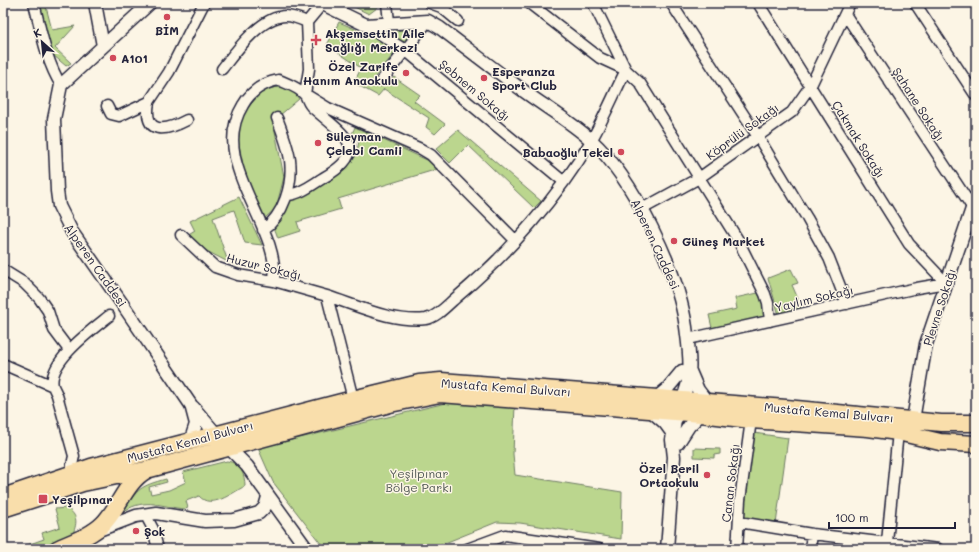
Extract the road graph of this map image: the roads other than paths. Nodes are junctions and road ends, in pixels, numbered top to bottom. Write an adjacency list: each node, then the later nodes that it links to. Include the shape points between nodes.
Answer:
1 (34, 3): 25 (street, via 54,75)
2 (95, 3): 20 (street)
3 (150, 3): 20 (street)
4 (204, 3): 29 (street, via 169,72)
5 (321, 3): 17 (street); 19 (street)
6 (387, 3): 18 (street)
7 (430, 3): 16 (street, via 441,7)
8 (529, 3): 23 (street, via 600,58)
9 (593, 3): 23 (street)
10 (671, 3): 33 (street)
11 (758, 3): 26 (street, Çakmak Sokağı)
12 (850, 3): 14 (street, Köprülü Sokağı)
13 (915, 3): 28 (street)
14 (845, 14): 26 (street, Köprülü Sokağı); 38 (street, Şahane Sokağı)
15 (428, 21): 18 (street); 21 (street); 34 (street, Alperen Caddesi)
16 (458, 21)
17 (307, 22): 22 (street, via 285,16 270,20 241,44); 27 (street, via 309,68)
18 (389, 22): 19 (street)
19 (366, 25): 21 (street, Şebnem Sokağı)
20 (104, 46): 25 (street)
21 (405, 50): 24 (street); 36 (street, Şebnem Sokağı)
22 (222, 69)
23 (626, 70): 34 (street, Huzur Sokağı); 35 (street, via 640,83)
24 (382, 80)
25 (61, 85): 56 (street, Alperen Caddesi, via 54,119 60,210 82,247)
26 (811, 86): 33 (street, Köprülü Sokağı, via 792,112); 45 (street, Çakmak Sokağı, via 909,244)
27 (304, 94): 37 (street, via 311,107 338,128 347,139 350,156 336,170 300,192); 40 (street, via 279,80 271,81 254,90 236,119 234,132 237,164); 42 (street, via 328,108 431,155)
28 (976, 96)
29 (149, 102): 30 (street, via 119,116 111,114); 32 (street, via 151,122 158,129)
30 (107, 106)
31 (277, 118): 37 (street, via 290,158)
32 (187, 120)
33 (758, 137): 35 (street, Köprülü Sokağı); 47 (street, via 829,258)
34 (591, 140): 36 (street, Huzur Sokağı); 39 (street, Alperen Caddesi, via 623,179)
35 (699, 178): 39 (street, Köprülü Sokağı); 49 (street, via 755,272 768,303)
36 (563, 181): 42 (street, Huzur Sokağı, via 538,216)
37 (288, 195): 40 (street, via 273,220)
38 (974, 202): 45 (street, Plevne Sokağı)
39 (642, 209): 50 (street, Alperen Caddesi, via 676,285)
40 (263, 230): 44 (street, via 273,254)
41 (181, 235): 44 (street, Huzur Sokağı, via 215,267 238,275)
42 (515, 240): 46 (street, Huzur Sokağı, via 468,288 428,319 408,320)
43 (3, 270): 51 (street, via 39,298 48,311 54,330)
44 (274, 281): 46 (street, Huzur Sokağı)
45 (946, 283): 47 (street, Yaylım Sokağı); 63 (street, Plevne Sokağı, via 923,356)
46 (327, 296): 55 (street)
47 (847, 304): 49 (street, Yaylım Sokağı)
48 (109, 316): 51 (street)
49 (770, 321): 50 (street, Yaylım Sokağı)
50 (688, 339): 53 (street, Alperen Caddesi)
51 (69, 350): 54 (street, via 56,368)
52 (3, 364): 54 (street)
53 (685, 370): 57 (street); 58 (street, Alperen Caddesi, via 680,389); 59 (street, via 698,390)
54 (53, 386): 75 (street)
55 (353, 398): 57 (main road, Mustafa Kemal Bulvarı, via 441,381 521,386); 68 (main road, Mustafa Kemal Bulvarı)
56 (191, 405): 68 (street); 71 (street, via 196,424)
57 (653, 405): 58 (main road, Mustafa Kemal Bulvarı); 69 (street); 70 (main road, Mustafa Kemal Bulvarı, via 440,394 390,404)
58 (680, 407): 59 (main road, Mustafa Kemal Bulvarı); 69 (street, Alperen Caddesi)
59 (705, 408): 60 (main road, Mustafa Kemal Bulvarı); 62 (main road, Mustafa Kemal Bulvarı); 69 (street)
60 (786, 408): 62 (main road, via 776,412 757,413); 63 (main road, Mustafa Kemal Bulvarı)
61 (976, 413): 64 (main road, via 954,415)
62 (751, 420): 66 (main road, Mustafa Kemal Bulvarı); 87 (street, Canan Sokağı)
63 (913, 420): 64 (main road, Mustafa Kemal Bulvarı); 66 (main road, via 905,426 883,425)
64 (941, 423): 65 (main road, Mustafa Kemal Bulvarı); 72 (main road, via 944,435)
65 (976, 423)
66 (868, 428): 67 (main road, Mustafa Kemal Bulvarı)
67 (898, 432): 72 (main road, Mustafa Kemal Bulvarı); 91 (street)
68 (216, 434): 71 (main road, Mustafa Kemal Bulvarı); 74 (main road)
69 (676, 439): 98 (street)
70 (255, 441): 74 (main road, Mustafa Kemal Bulvarı); 77 (street, via 247,450)
71 (190, 442): 76 (main road, Mustafa Kemal Bulvarı)
72 (956, 444): 73 (main road, Mustafa Kemal Bulvarı)
73 (976, 444)
74 (229, 448): 77 (street); 78 (main road, Mustafa Kemal Bulvarı)
75 (74, 456): 76 (street, via 85,462); 79 (street)
76 (102, 464): 79 (main road, Mustafa Kemal Bulvarı)
77 (247, 466): 81 (street)
78 (150, 468): 82 (main road, Mustafa Kemal Bulvarı, via 83,483); 90 (main road, Mustafa Kemal Bulvarı, via 135,480 102,525)
79 (70, 474): 80 (main road, Mustafa Kemal Bulvarı)
80 (3, 497)
81 (268, 497): 85 (street, via 265,507); 86 (street)
82 (3, 509)
83 (145, 514): 84 (street); 88 (street); 90 (street)
84 (164, 514): 85 (street, via 214,522); 88 (street)
85 (255, 515): 86 (street)
86 (284, 519): 95 (street)
87 (739, 522): 89 (street); 99 (street, Canan Sokağı)
88 (153, 529): 94 (street)
89 (812, 534): 91 (street); 100 (street)
90 (86, 535): 93 (main road, Mustafa Kemal Bulvarı)
91 (887, 542): 92 (street)
92 (917, 548): 101 (street)
93 (57, 549)
94 (158, 549)
95 (307, 549)
96 (469, 549): 97 (street, via 505,535)
97 (599, 549)
98 (667, 549)
99 (737, 549)
100 (810, 549)
101 (938, 549)

